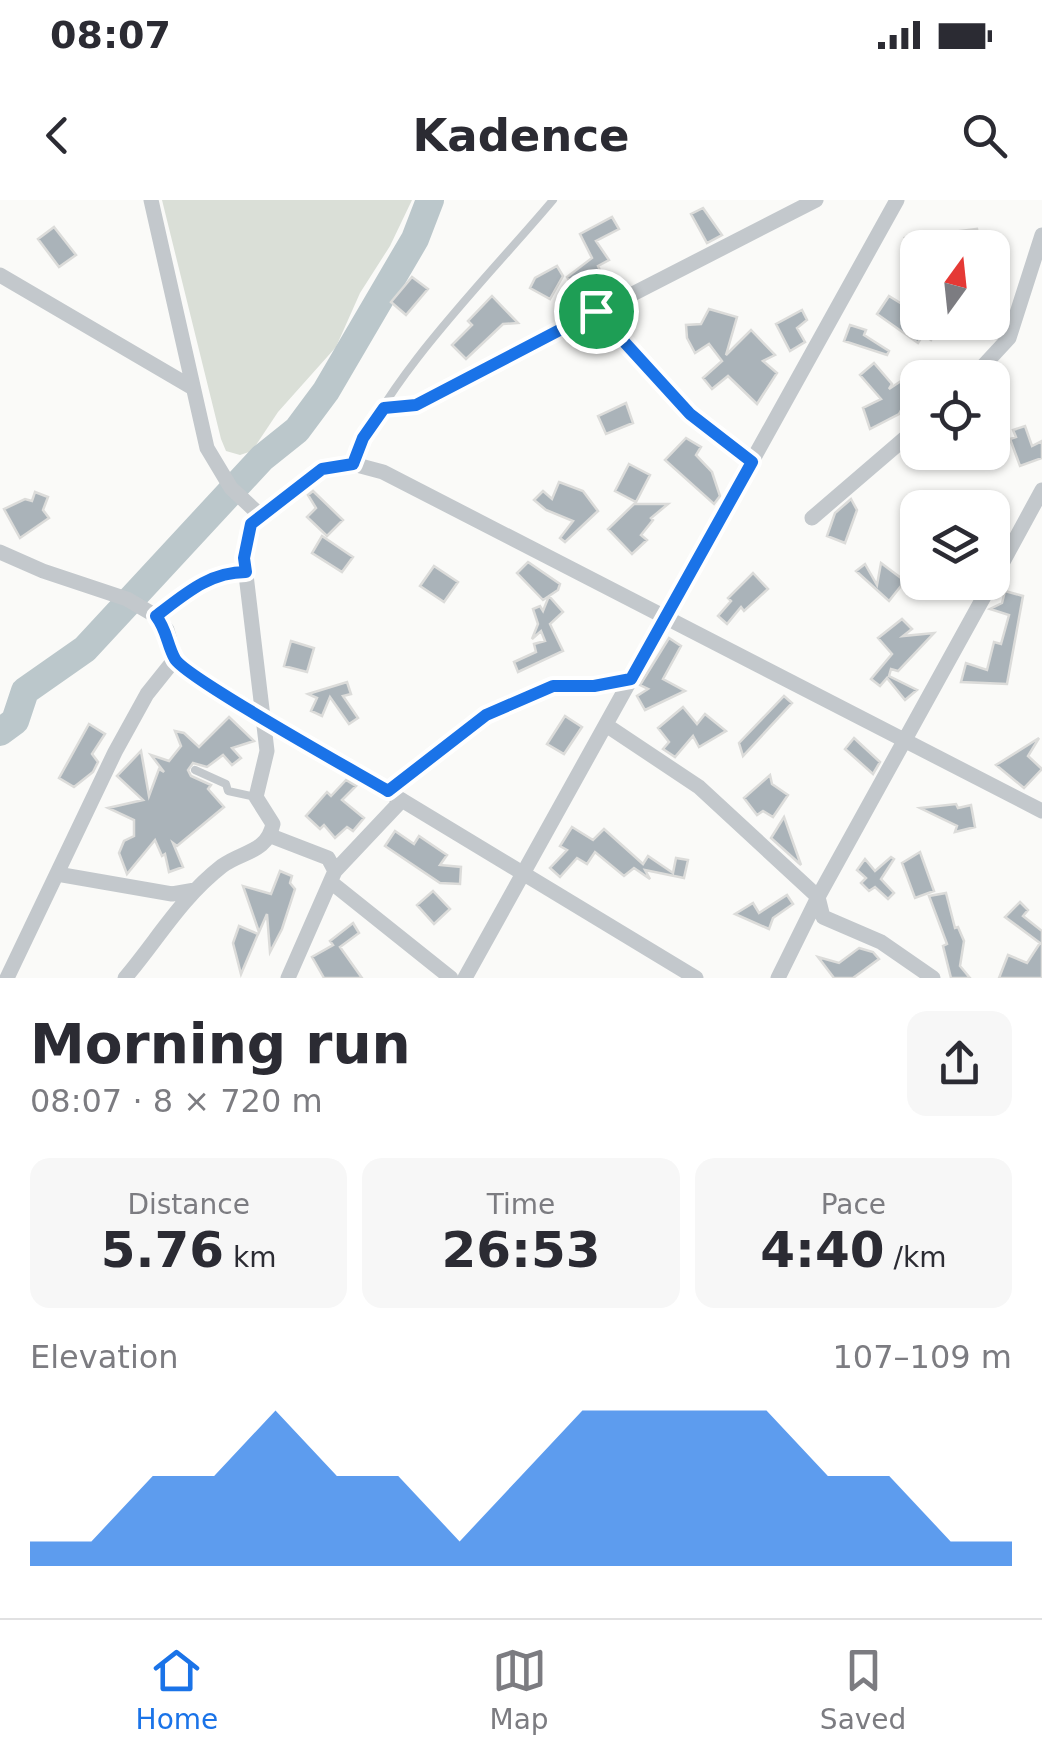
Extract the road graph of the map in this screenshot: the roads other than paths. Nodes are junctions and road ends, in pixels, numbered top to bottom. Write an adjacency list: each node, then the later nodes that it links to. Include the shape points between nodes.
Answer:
1 (151, 200): 9 (street)
2 (553, 200): 10 (lane)
3 (816, 200): 7 (street)
4 (897, 200): 12 (street)
5 (1042, 235): 8 (street, via 1009,338)
6 (0, 275): 9 (street)
7 (596, 311): 10 (street, via 416,405); 12 (lane, via 690,414)
8 (989, 360)
9 (192, 388): 15 (street, via 212,460)
10 (384, 408): 13 (lane)
11 (900, 443): 16 (street)
12 (752, 462): 22 (street)
13 (353, 464): 15 (street, via 322,469); 22 (street, via 383,472)
14 (1042, 490): 17 (street)
15 (261, 516): 19 (street, via 251,524)
16 (812, 518)
17 (1010, 549)
18 (0, 552): 21 (street)
19 (246, 572): 21 (street, via 202,582); 25 (street)
20 (982, 600): 27 (street)
21 (156, 616): 23 (street)
22 (665, 617): 24 (street); 27 (street)
23 (175, 659): 25 (street); 34 (street, via 115,752)
24 (631, 679): 26 (street); 29 (street, via 553,686 486,715)
25 (264, 716): 29 (street); 30 (street, via 267,751)
26 (606, 725): 33 (street); 37 (street, via 700,786)
27 (906, 741): 31 (street); 37 (street)
28 (194, 770): 30 (lane, via 228,791)
29 (395, 795): 33 (street); 35 (street)
30 (256, 796): 32 (street, via 273,824)
31 (1042, 811)
32 (271, 836): 35 (street, via 328,858); 36 (street)
33 (523, 873): 42 (street); 43 (street)
34 (57, 874): 36 (street, via 172,894); 38 (street)
35 (333, 877): 40 (street); 41 (street)
36 (194, 890): 39 (street)
37 (818, 897): 44 (street); 45 (street, via 823,917 881,942)
38 (7, 978)
39 (125, 978)
40 (288, 978)
41 (451, 978)
42 (464, 978)
43 (696, 978)
44 (778, 978)
45 (933, 978)

